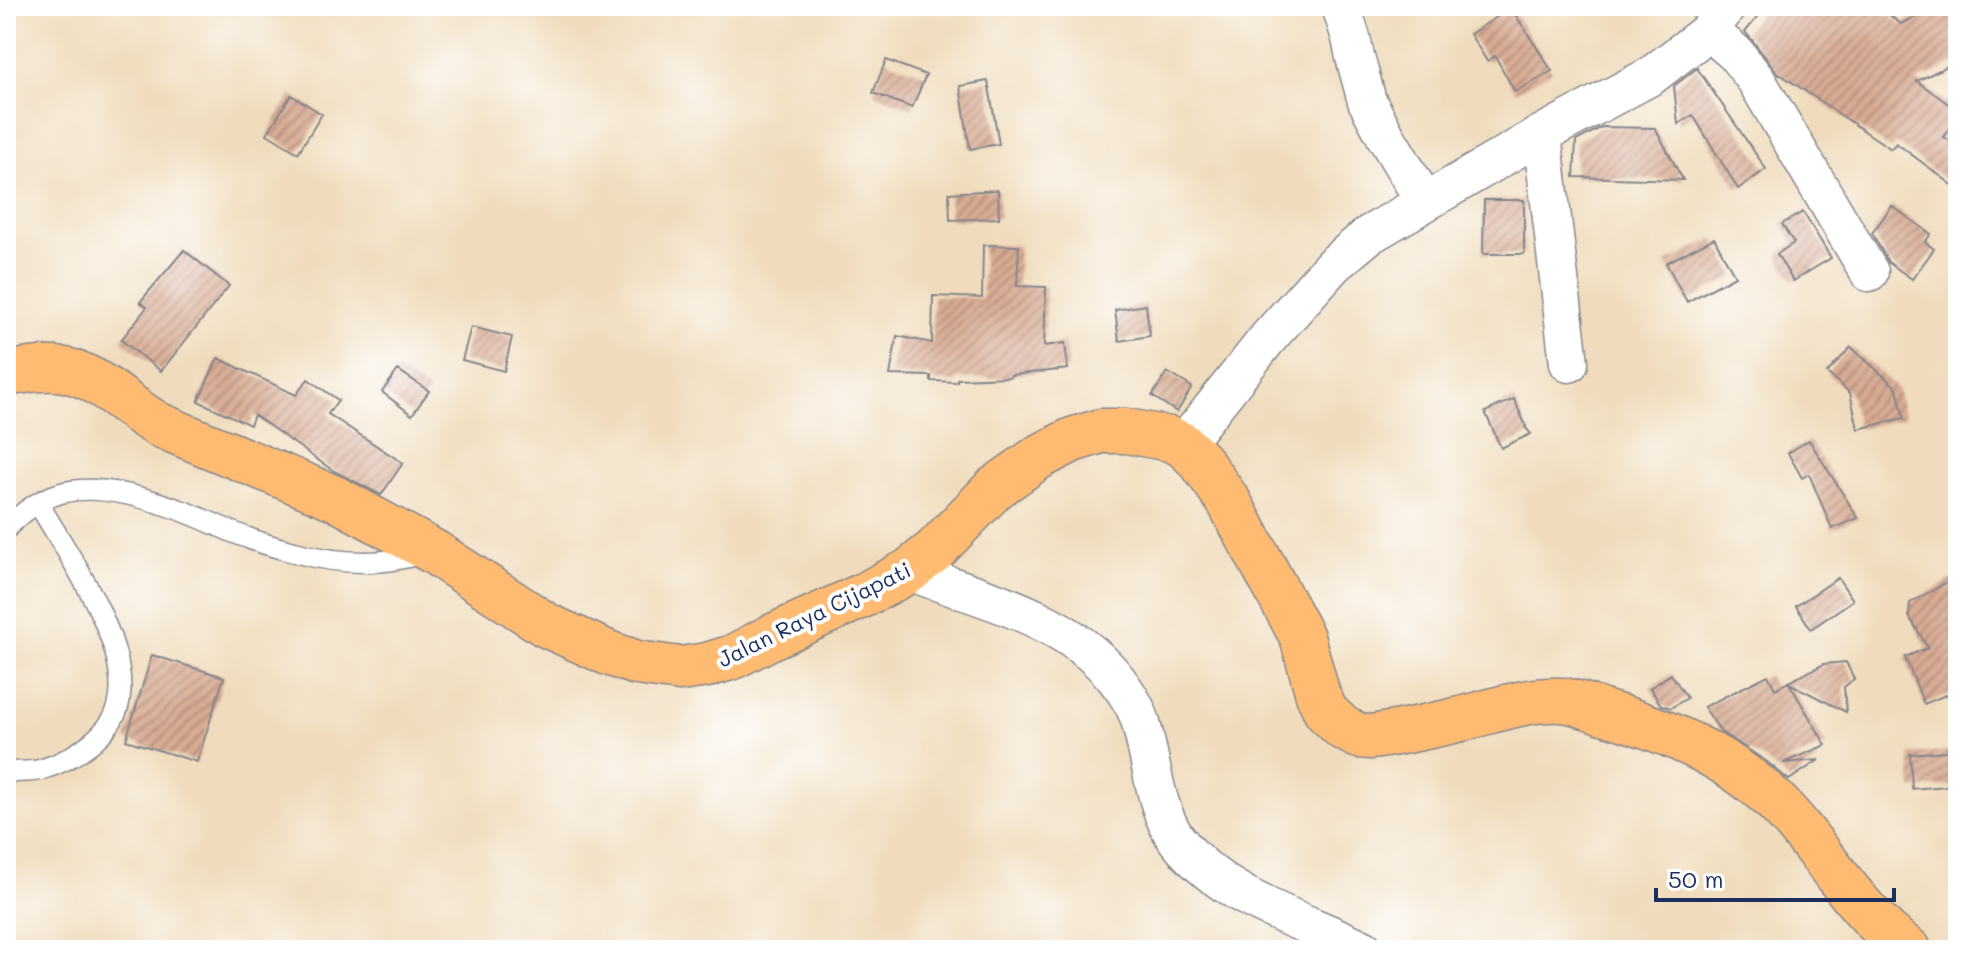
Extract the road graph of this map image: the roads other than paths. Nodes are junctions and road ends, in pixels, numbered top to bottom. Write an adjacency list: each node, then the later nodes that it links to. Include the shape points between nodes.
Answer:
1 (1341, 6): 4 (street, via 1367,101)
2 (1718, 19): 3 (street, via 1651,76); 5 (street)
3 (1542, 134): 4 (street); 6 (street)
4 (1425, 202): 8 (street, via 1369,235 1333,265)
5 (1869, 272)
6 (1569, 363)
7 (6, 374): 11 (main road, Jalan Raya Cijapati, via 60,369 90,379 145,418 335,498)
8 (1183, 445): 12 (main road, Jalan Raya Cijapati, via 1127,431 1101,431 1072,440 995,488); 15 (main road, via 1229,502 1302,637 1322,705 1343,728 1371,737 1508,706 1563,700 1671,734 1720,759 1770,798 1859,904)
9 (38, 503): 10 (lane); 11 (lane, via 74,491 121,493 297,553 360,562); 13 (lane, via 107,629 121,676 118,708 101,735 79,753 41,770)
10 (6, 529)
11 (434, 552): 12 (main road, Jalan Raya Cijapati, via 546,625 637,663 680,669 733,657)
12 (909, 571): 14 (street, via 1028,614 1093,653 1113,673 1138,714 1164,819 1189,854 1214,877 1258,903)
13 (6, 772)
14 (1364, 950)
15 (1909, 950)

